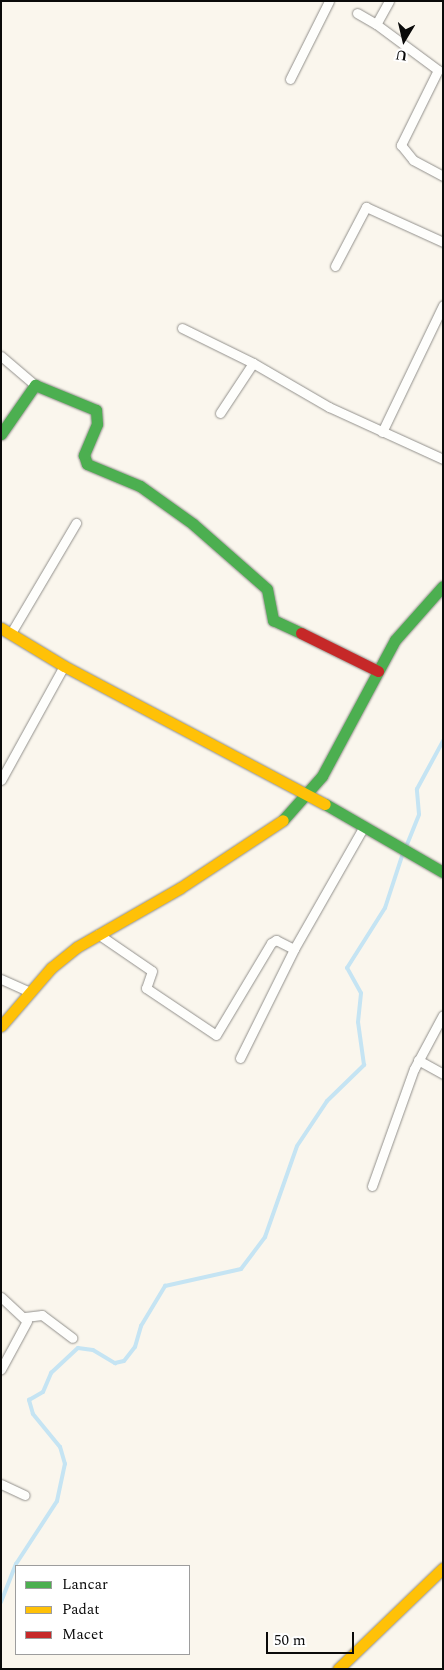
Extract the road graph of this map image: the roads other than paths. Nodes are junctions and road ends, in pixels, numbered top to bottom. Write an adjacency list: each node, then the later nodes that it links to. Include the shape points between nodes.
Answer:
1 (329, 1): 5 (street)
2 (388, 1): 4 (street)
3 (357, 13): 4 (street)
4 (376, 24): 6 (street, via 437,66 437,76 400,142 413,160)
5 (290, 78)
6 (443, 176)
7 (443, 242): 8 (street, via 366,207)
8 (335, 266)
9 (443, 305): 15 (street)
10 (182, 328): 12 (street)
11 (1, 356): 13 (street)
12 (253, 363): 14 (street); 15 (street, via 317,401)
13 (35, 385): 16 (street); 22 (street, via 99,412 84,455 87,464 140,486 193,524 268,590 273,620)
14 (220, 413)
15 (382, 432): 17 (street)
16 (1, 434)
17 (443, 459)
18 (76, 523): 20 (street)
19 (443, 586): 22 (street, via 404,627)
20 (6, 630): 21 (street)
21 (64, 666): 23 (street); 24 (street)
22 (378, 671): 24 (street, via 366,700)
23 (1, 780)
24 (309, 795): 25 (street); 27 (street, via 286,818 214,867)
25 (363, 828): 26 (street); 28 (street)
26 (443, 872)
27 (98, 934): 28 (street, via 152,971 147,989 216,1035 270,943 276,940); 30 (street, via 65,956)
28 (294, 949): 33 (street)
29 (1, 979): 30 (street)
30 (30, 992): 32 (street)
31 (443, 1015): 34 (street)
32 (1, 1026)
33 (240, 1058)
34 (418, 1060): 35 (street); 36 (street)
35 (443, 1074)
36 (372, 1186)
37 (1, 1297): 38 (street)
38 (26, 1317): 39 (street, via 42,1315); 40 (street, via 21,1336)
39 (72, 1338)
40 (1, 1370)
41 (1, 1484): 42 (street)
42 (25, 1495)
43 (443, 1568): 44 (street)
44 (338, 1669)

